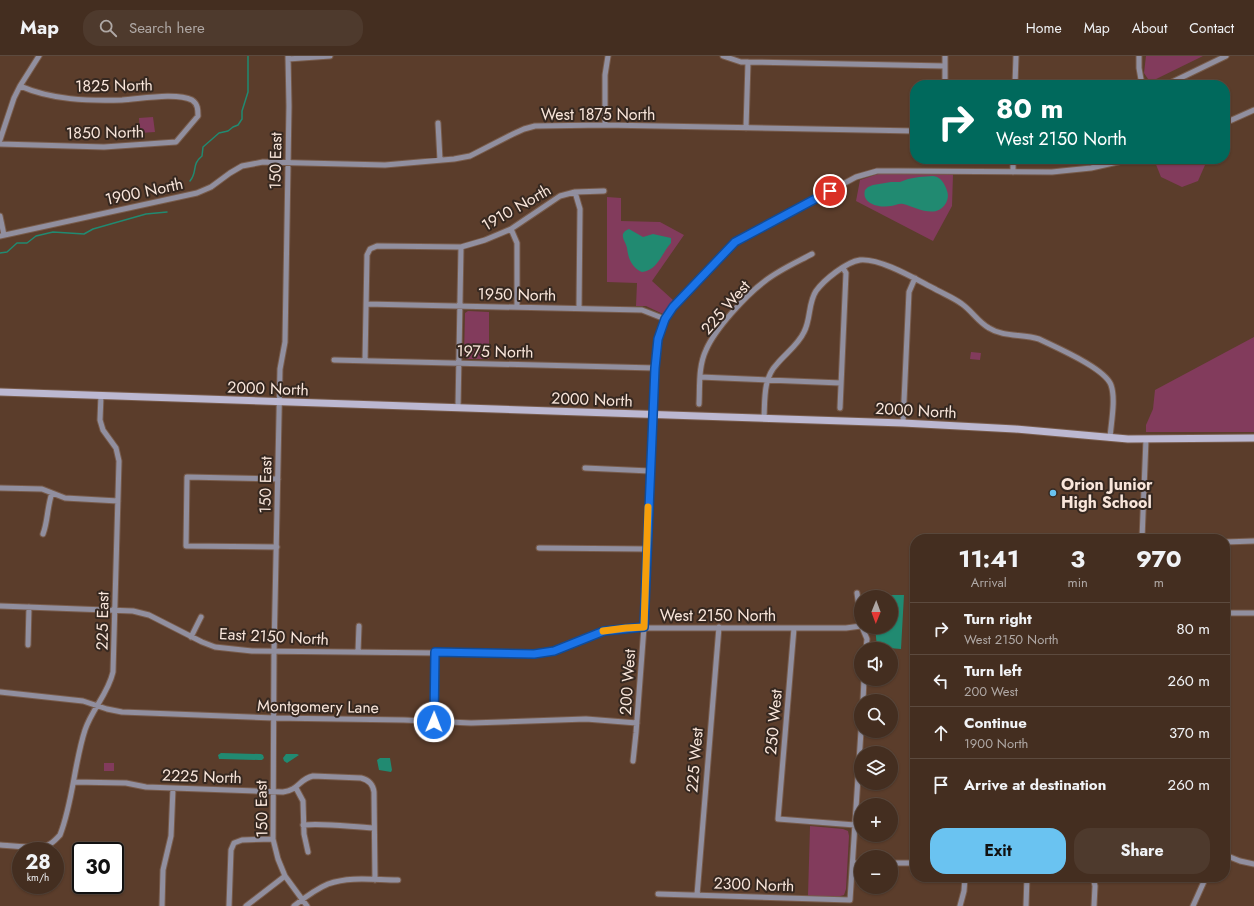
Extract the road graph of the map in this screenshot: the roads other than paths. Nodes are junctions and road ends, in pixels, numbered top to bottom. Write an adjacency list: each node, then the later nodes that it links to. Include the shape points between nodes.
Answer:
1 (40, 56): 17 (street)
2 (330, 56): 9 (street)
3 (608, 56): 22 (street)
4 (723, 56): 11 (street)
5 (945, 56): 12 (street)
6 (1016, 56): 14 (street)
7 (1139, 56): 15 (street)
8 (1226, 56): 10 (street)
9 (288, 58): 28 (street, 150 East)
10 (1217, 58): 16 (street)
11 (748, 62): 12 (street); 23 (street)
12 (945, 66): 13 (street)
13 (945, 80)
14 (1015, 80)
15 (1141, 80)
16 (1175, 80)
17 (20, 86): 19 (street, 1825 North, via 35,93 76,99 181,97 193,101 198,107); 25 (street)
18 (1254, 110): 20 (street)
19 (198, 116): 26 (street, 1850 North, via 176,142 104,147)
20 (1230, 121)
21 (438, 122): 27 (street)
22 (605, 125): 23 (street, West 1875 North); 27 (street, West 1875 North, via 535,126 518,131 470,156)
23 (746, 128): 24 (street, West 1875 North)
24 (910, 131)
25 (0, 140)
26 (0, 144)
27 (440, 160): 28 (street, West 1875 North, via 385,165)
28 (288, 162): 36 (street, 1900 North, via 252,163 230,173 211,188 197,193); 55 (street, 150 East)
29 (1014, 164): 31 (street)
30 (1110, 164): 31 (street, via 1068,171)
31 (1013, 172): 45 (street, via 898,171 856,177 735,242 673,307)
32 (604, 191): 33 (street, 1910 North)
33 (575, 192): 35 (street, 1910 North, via 560,196); 44 (street, via 580,209)
34 (0, 216): 36 (street)
35 (511, 229): 37 (street, 1910 North); 43 (street, via 517,243)
36 (2, 236)
37 (461, 247): 41 (street, 1910 North, via 377,246 370,249 367,255); 42 (street)
38 (812, 254): 50 (street, 225 West, via 765,281 727,319 705,350)
39 (843, 268): 40 (street, via 859,260 869,261); 51 (street, via 830,276 815,293 803,334 794,347 775,365); 52 (street, via 846,273)
40 (915, 278): 61 (street, via 909,292); 62 (street, via 961,303 989,328 1002,333 1039,339 1101,372 1111,384 1113,394)
41 (366, 304): 42 (street, 1950 North); 47 (street)
42 (460, 306): 43 (street, 1950 North); 48 (street)
43 (517, 307): 44 (street, 1950 North)
44 (579, 308): 45 (street, 1950 North, via 642,310)
45 (665, 319): 49 (street, 200 West, via 658,339)
46 (334, 360): 47 (street, 1975 North)
47 (365, 361): 48 (street, 1975 North)
48 (459, 363): 49 (street, 1975 North); 57 (street)
49 (655, 368): 59 (street, 200 West)
50 (700, 377): 51 (street); 56 (street, 225 West)
51 (767, 380): 52 (street); 60 (street)
52 (841, 383): 58 (street)
53 (0, 392): 54 (street, 2000 North)
54 (101, 395): 55 (street, 2000 North); 70 (street, 225 East, via 100,420 103,430 116,448 119,461)
55 (280, 402): 57 (street, 2000 North); 67 (street, 150 East)
56 (699, 404)
57 (458, 408): 59 (street, 2000 North)
58 (840, 408)
59 (653, 415): 60 (street, 2000 North); 66 (street, 200 West)
60 (764, 418): 61 (street, 2000 North)
61 (903, 423): 62 (street, 2000 North, via 1015,429)
62 (1110, 438): 64 (street, 2000 North)
63 (1254, 438): 64 (street, 2000 North)
64 (1146, 439): 72 (street)
65 (585, 468): 66 (street)
66 (650, 471): 77 (street, 200 West)
67 (278, 479): 75 (street, 150 East); 75 (street, via 187,477 186,546)
68 (0, 488): 69 (street, via 42,489)
69 (52, 494): 70 (street, via 65,498); 71 (street)
70 (118, 501): 80 (street, 225 East)
71 (43, 534)
72 (1142, 534)
73 (1230, 542): 74 (street)
74 (1254, 542)
75 (277, 548): 91 (street, 150 East)
76 (539, 548): 77 (street)
77 (646, 549): 85 (street, 200 West)
78 (0, 606): 79 (street, East 2150 North)
79 (29, 607): 80 (street, East 2150 North); 90 (street)
80 (115, 610): 89 (street, East 2150 North, via 149,615); 95 (street, 225 East, via 113,672 109,686)
81 (1230, 613): 82 (street)
82 (1254, 613)
83 (201, 617): 89 (street)
84 (359, 626): 92 (street)
85 (644, 627): 86 (street, West 2150 North); 93 (street, West 2150 North, via 604,631 554,651 534,654); 98 (street, 200 West)
86 (719, 627): 87 (street, West 2150 North); 126 (street, 225 West)
87 (794, 628): 88 (street, West 2150 North); 107 (street, 250 West, via 778,819)
88 (854, 628)
89 (191, 637): 91 (street, East 2150 North, via 214,647)
90 (28, 645)
91 (274, 651): 92 (street, East 2150 North); 96 (street, 150 East)
92 (358, 652): 93 (street, East 2150 North)
93 (435, 652): 97 (street)
94 (0, 692): 95 (street, Montgomery Lane)
95 (98, 705): 96 (street, Montgomery Lane, via 122,712); 101 (street, 225 East, via 85,729)
96 (274, 718): 97 (street, Montgomery Lane); 104 (street, 150 East)
97 (434, 722): 98 (street, Montgomery Lane, via 485,724 586,720)
98 (637, 723): 100 (street, 200 West)
99 (861, 738): 105 (street)
100 (633, 761)
101 (74, 782): 102 (street, 2225 North, via 126,783 142,787); 111 (street, 225 East, via 63,827 54,841 38,847)
102 (173, 788): 104 (street, 2225 North); 128 (street, via 171,836 163,870)
103 (296, 788): 104 (street, 2225 North); 106 (street, via 303,801); 108 (street, 2225 North, via 307,777 313,776 361,778 371,782 374,792)
104 (273, 792): 109 (street, 150 East)
105 (857, 798)
106 (303, 825): 108 (street, via 328,824); 112 (street)
107 (854, 825)
108 (374, 828): 119 (street)
109 (273, 839): 118 (street, 150 East); 129 (street, via 242,840 234,843 231,850)
110 (854, 842): 114 (street)
111 (0, 845)
112 (308, 852)
113 (1230, 857): 117 (street)
114 (853, 862): 126 (street, 2300 North, via 850,900)
115 (898, 863): 116 (street)
116 (910, 864)
117 (1254, 864)
118 (285, 876): 127 (street, 150 East); 130 (street)
119 (375, 880): 120 (street); 127 (street, via 348,880 329,884)
120 (398, 880)
121 (965, 882): 133 (street)
122 (1027, 882): 134 (street)
123 (1094, 882): 135 (street)
124 (1204, 882): 136 (street)
125 (658, 894): 126 (street, 2300 North)
126 (697, 895)
127 (302, 900): 131 (street); 132 (street, 150 East)
128 (162, 906)
129 (230, 906)
130 (246, 906)
131 (294, 906)
132 (307, 906)
133 (960, 906)
134 (1026, 906)
135 (1094, 906)
136 (1193, 906)

